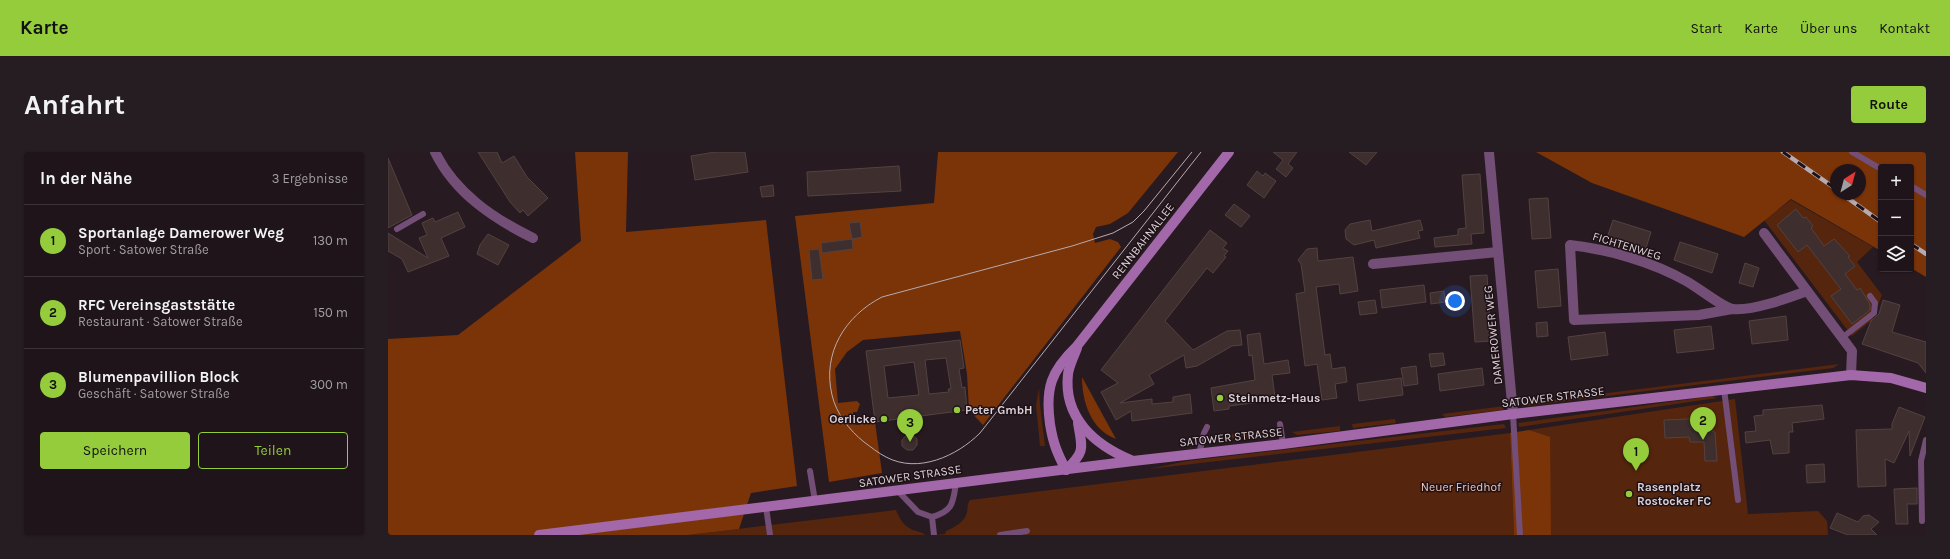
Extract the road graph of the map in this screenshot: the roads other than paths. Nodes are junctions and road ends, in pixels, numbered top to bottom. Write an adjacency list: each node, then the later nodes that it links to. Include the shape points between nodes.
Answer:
1 (435, 152): 11 (street, via 455,181 478,204 508,226)
2 (1229, 152): 18 (main road, RENNBAHNALLEE)
3 (1488, 152): 12 (street, DAMEROWER WEG)
4 (1852, 152): 5 (lane)
5 (1878, 167)
6 (1914, 188): 7 (lane)
7 (1926, 195)
8 (424, 214): 9 (lane)
9 (397, 228)
10 (1764, 233): 14 (street)
11 (534, 238)
12 (1498, 252): 13 (street); 22 (street, DAMEROWER WEG)
13 (1373, 264)
14 (1807, 291): 16 (street, FICHTENWEG, via 1766,305); 17 (street)
15 (1870, 296): 17 (lane, via 1875,303 1874,313)
16 (1732, 309): 16 (street, FICHTENWEG, via 1686,280 1663,270 1593,247 1570,245 1574,320 1699,315)
17 (1843, 337): 19 (street, via 1852,352)
18 (1077, 346): 23 (main road, RENNBAHNALLEE, via 1068,372 1067,385); 31 (main road, RENNBAHNALLEE, via 1058,368 1048,389 1047,404 1053,443)
19 (1851, 374): 20 (main road, SATOWER STRASSE, via 1884,377); 21 (main road, SATOWER STRASSE)
20 (1926, 388)
21 (1724, 389): 22 (main road, SATOWER STRASSE); 35 (lane)
22 (1513, 414): 27 (main road, SATOWER STRASSE); 45 (lane, DAMEROWER WEG)
23 (1078, 421): 30 (main road, RENNBAHNALLEE, via 1088,435); 31 (main road, RENNBAHNALLEE, via 1081,454)
24 (1280, 424): 27 (lane)
25 (1207, 427): 29 (lane)
26 (1926, 440): 28 (lane)
27 (1283, 444): 29 (main road, SATOWER STRASSE)
28 (1925, 448): 39 (lane, via 1921,461)
29 (1199, 454): 30 (main road, SATOWER STRASSE)
30 (1133, 461): 31 (main road, SATOWER STRASSE)
31 (1066, 470): 33 (main road, SATOWER STRASSE)
32 (810, 471): 36 (lane)
33 (956, 483): 34 (main road, SATOWER STRASSE); 38 (lane, via 949,510)
34 (898, 491): 36 (main road, SATOWER STRASSE); 38 (lane, via 918,512)
35 (1738, 500)
36 (815, 501): 37 (main road, SATOWER STRASSE)
37 (766, 507): 41 (main road, SATOWER STRASSE); 42 (lane)
38 (932, 517): 43 (lane)
39 (1922, 521)
40 (1027, 531): 44 (lane)
41 (539, 535)
42 (770, 535)
43 (934, 535)
44 (1000, 535)
45 (1520, 535)

